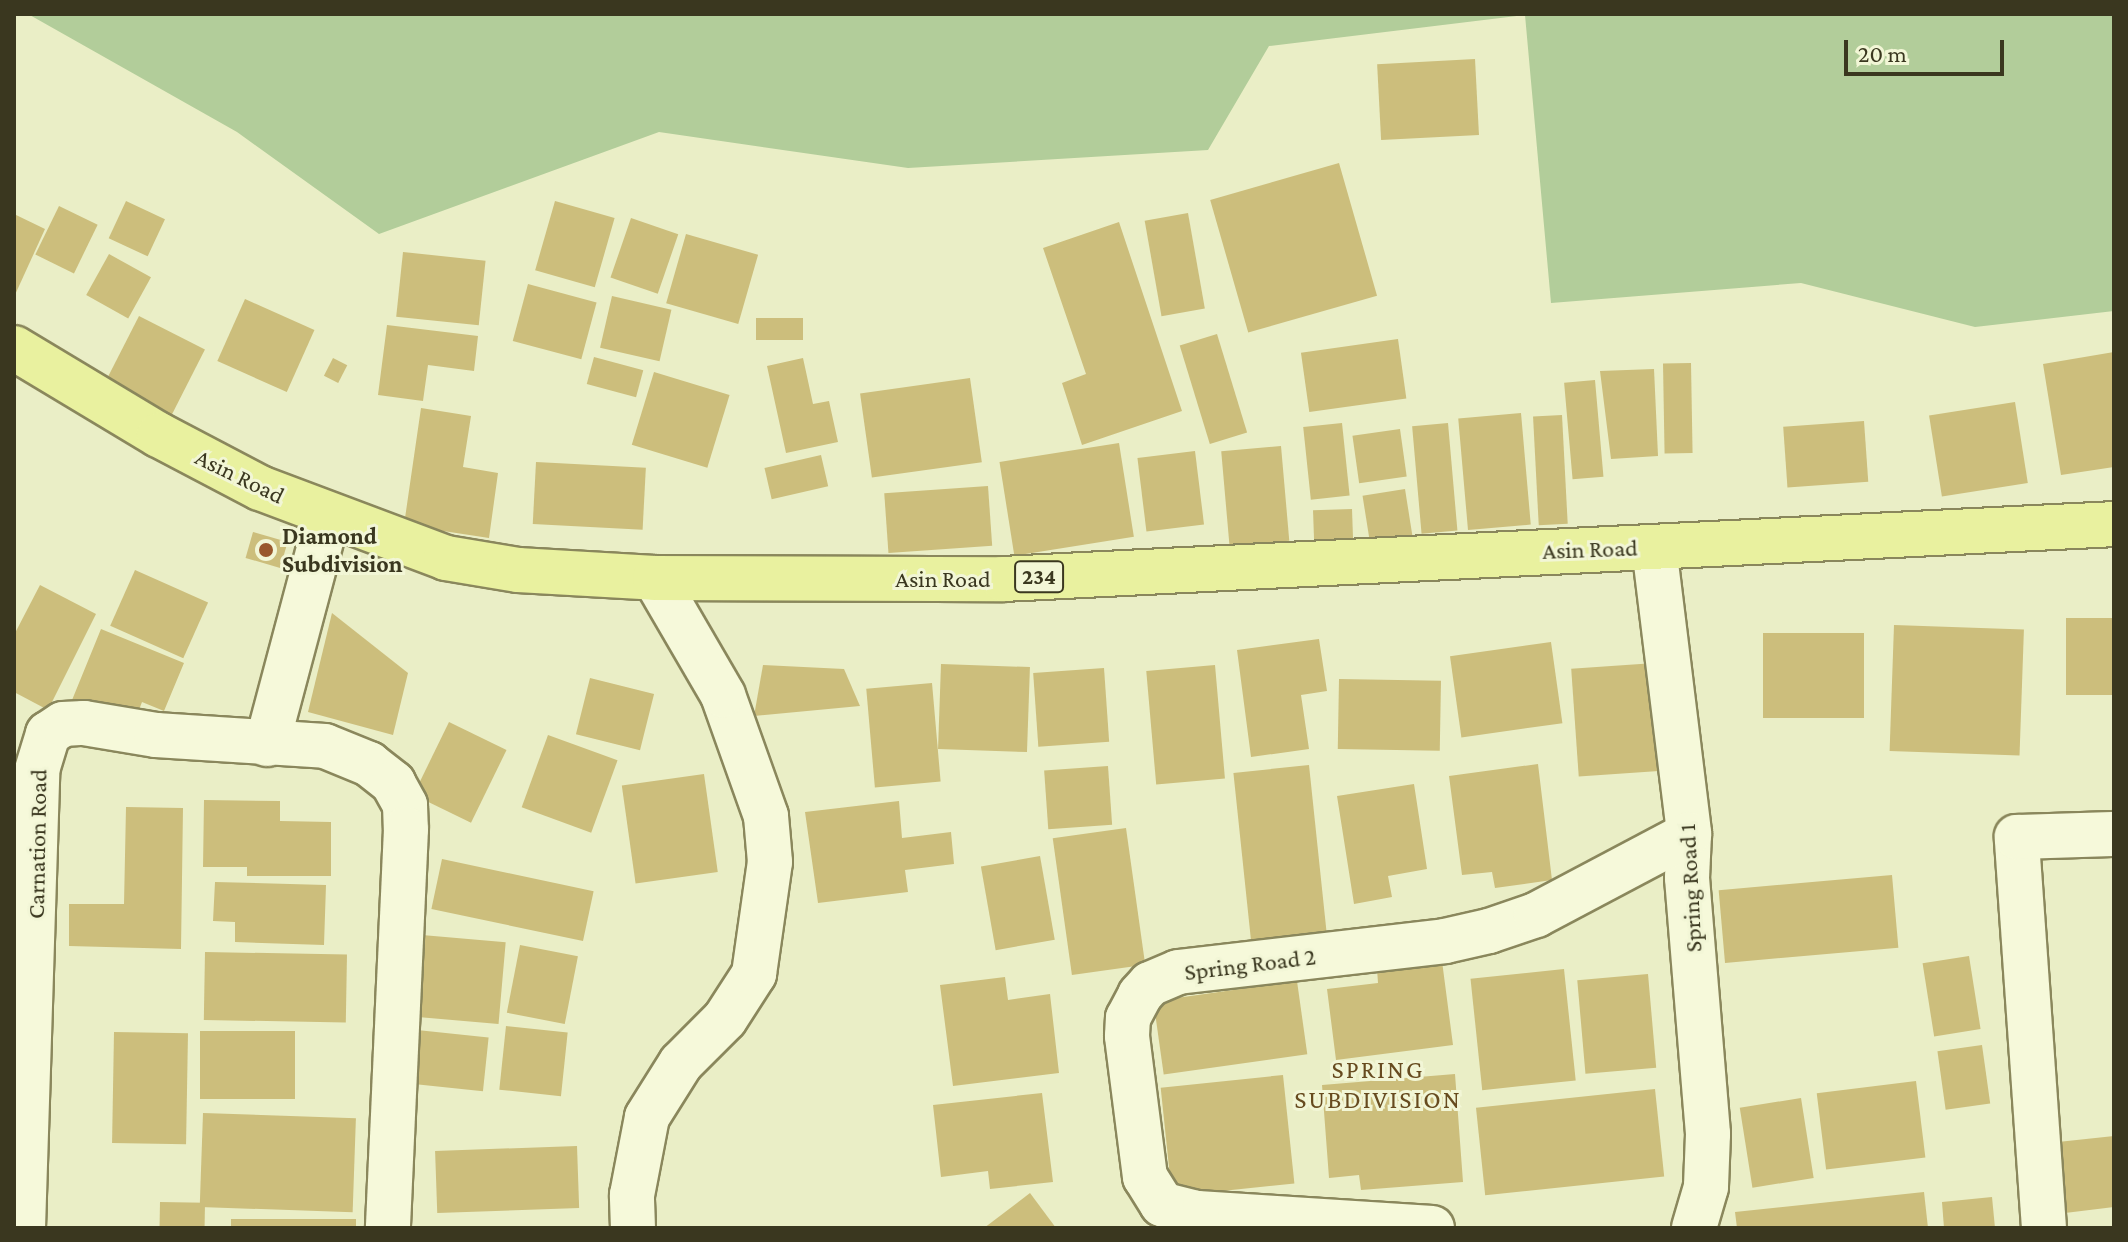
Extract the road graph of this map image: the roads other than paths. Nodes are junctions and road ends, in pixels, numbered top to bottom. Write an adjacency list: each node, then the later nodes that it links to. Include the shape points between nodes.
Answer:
1 (14, 348): 2 (main road, Asin Road / 234, via 159,435 260,488)
2 (328, 515): 5 (main road, Asin Road / 234, via 446,558 518,570); 6 (street)
3 (2114, 524): 4 (main road, Asin Road / 234)
4 (1654, 547): 5 (main road, Asin Road / 234, via 1003,579); 7 (street, Spring Road 1)
5 (655, 578): 11 (street, via 723,695 766,816 770,862 754,974 725,1019 681,1063 647,1117 632,1195)
6 (267, 744): 9 (street, Carnation Road, via 84,723 63,724 48,734 40,749); 10 (street, Carnation Road, via 325,746 369,764 393,783 405,805)
7 (1689, 834): 12 (street, Spring Road 2, via 1536,915 1489,931 1445,941 1178,972 1150,984 1140,995 1128,1018 1129,1052 1145,1177 1162,1204 1197,1213); 13 (street, Spring Road 1, via 1687,878 1708,1134 1706,1187)
8 (2114, 834): 14 (street, via 2017,837)
9 (23, 1228)
10 (388, 1228)
11 (633, 1228)
12 (1432, 1228)
13 (1694, 1228)
14 (2044, 1228)

